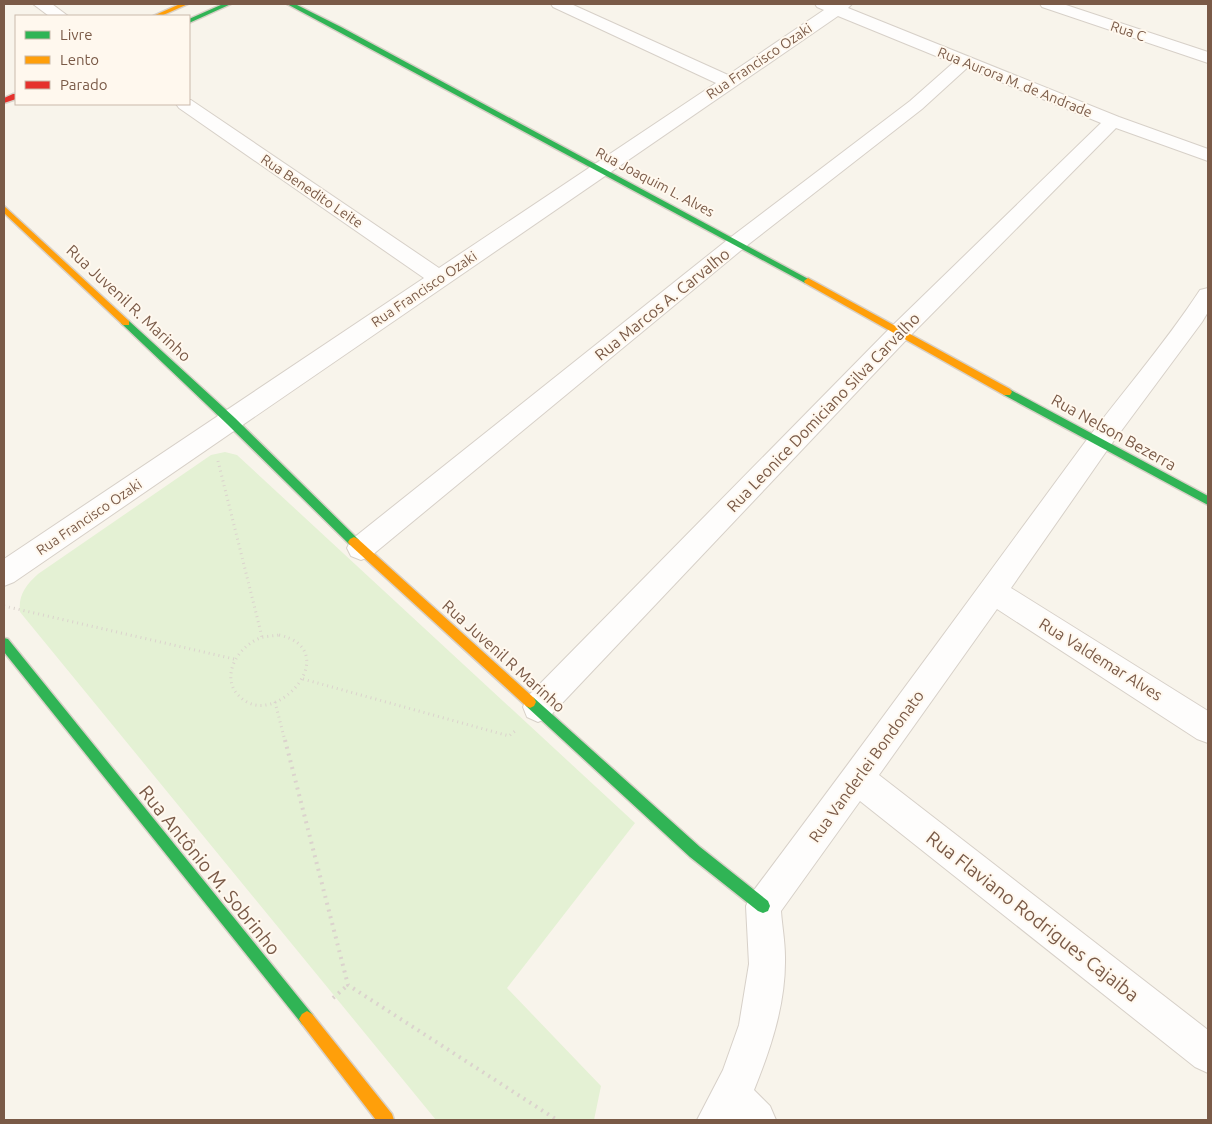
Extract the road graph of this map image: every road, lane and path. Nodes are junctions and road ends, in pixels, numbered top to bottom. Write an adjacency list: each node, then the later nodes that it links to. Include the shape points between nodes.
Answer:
1 (41, 4): 8 (street)
2 (185, 4): 9 (street)
3 (228, 4): 10 (street)
4 (290, 4): 17 (street, Rua Joaquim L. Alves)
5 (558, 4): 13 (street)
6 (1048, 4): 11 (street, Rua C)
7 (835, 6): 12 (street, Rua Aurora M. de Andrade); 13 (street, Rua Francisco Ozaki)
8 (58, 15)
9 (158, 15)
10 (190, 21)
11 (1208, 58)
12 (964, 62): 15 (street, Rua Aurora M. de Andrade); 19 (street, Rua Marcos A. Carvalho, via 916,105)
13 (729, 82): 17 (street, Rua Francisco Ozaki)
14 (186, 105): 20 (street, Rua Benedito Leite)
15 (1113, 121): 16 (street, Rua Aurora M. de Andrade); 23 (street, Rua Leonice Domiciano Silva Carvalho)
16 (1208, 155)
17 (598, 169): 19 (street, Rua Joaquim L. Alves); 20 (street, Rua Francisco Ozaki)
18 (4, 209): 25 (street, Rua Juvenil R. Marinho)
19 (738, 242): 23 (street, Rua Joaquim L. Alves); 29 (street, Rua Marcos A. Carvalho)
20 (440, 279): 25 (street, Rua Francisco Ozaki)
21 (1208, 295): 22 (street, Rua Vanderlei Bondonato)
22 (1200, 326): 27 (street, Rua Vanderlei Bondonato)
23 (899, 333): 24 (street, Rua Joaquim L. Alves); 38 (street, Rua Leonice Domiciano Silva Carvalho)
24 (1005, 390): 27 (street, Rua Nelson Bezerra)
25 (231, 421): 26 (street, Rua Francisco Ozaki); 29 (street, Rua Juvenil R Marinho)
26 (211, 435): 30 (street, Rua Francisco Ozaki); 33 (path)
27 (1098, 443): 28 (street, Rua Nelson Bezerra); 31 (street, Rua Vanderlei Bondonato)
28 (1208, 501)
29 (361, 548): 38 (street, Rua Juvenil R Marinho)
30 (4, 574)
31 (993, 591): 39 (street, Rua Valdemar Alves); 40 (street, Rua Vanderlei Bondonato)
32 (4, 606): 35 (path)
33 (262, 637): 35 (path, via 246,646); 36 (path, via 279,635 294,639 304,649 307,663)
34 (4, 642): 44 (street, Rua Antônio M. Sobrinho)
35 (234, 659): 37 (path, via 229,675 232,690 242,701 258,705)
36 (303, 679): 37 (path, via 292,693); 38 (path, via 509,736)
37 (275, 702): 45 (path, via 348,985)
38 (538, 708): 41 (street, Rua Juvenil R Marinho, via 695,852)
39 (1208, 728)
40 (858, 779): 41 (street, Rua Vanderlei Bondonato); 42 (street, Rua Flaviano Rodrigues Cajaiba)
41 (763, 906): 43 (street, via 767,963 757,1031)
42 (1208, 1054)
43 (735, 1112)
44 (386, 1120)
45 (557, 1120)

